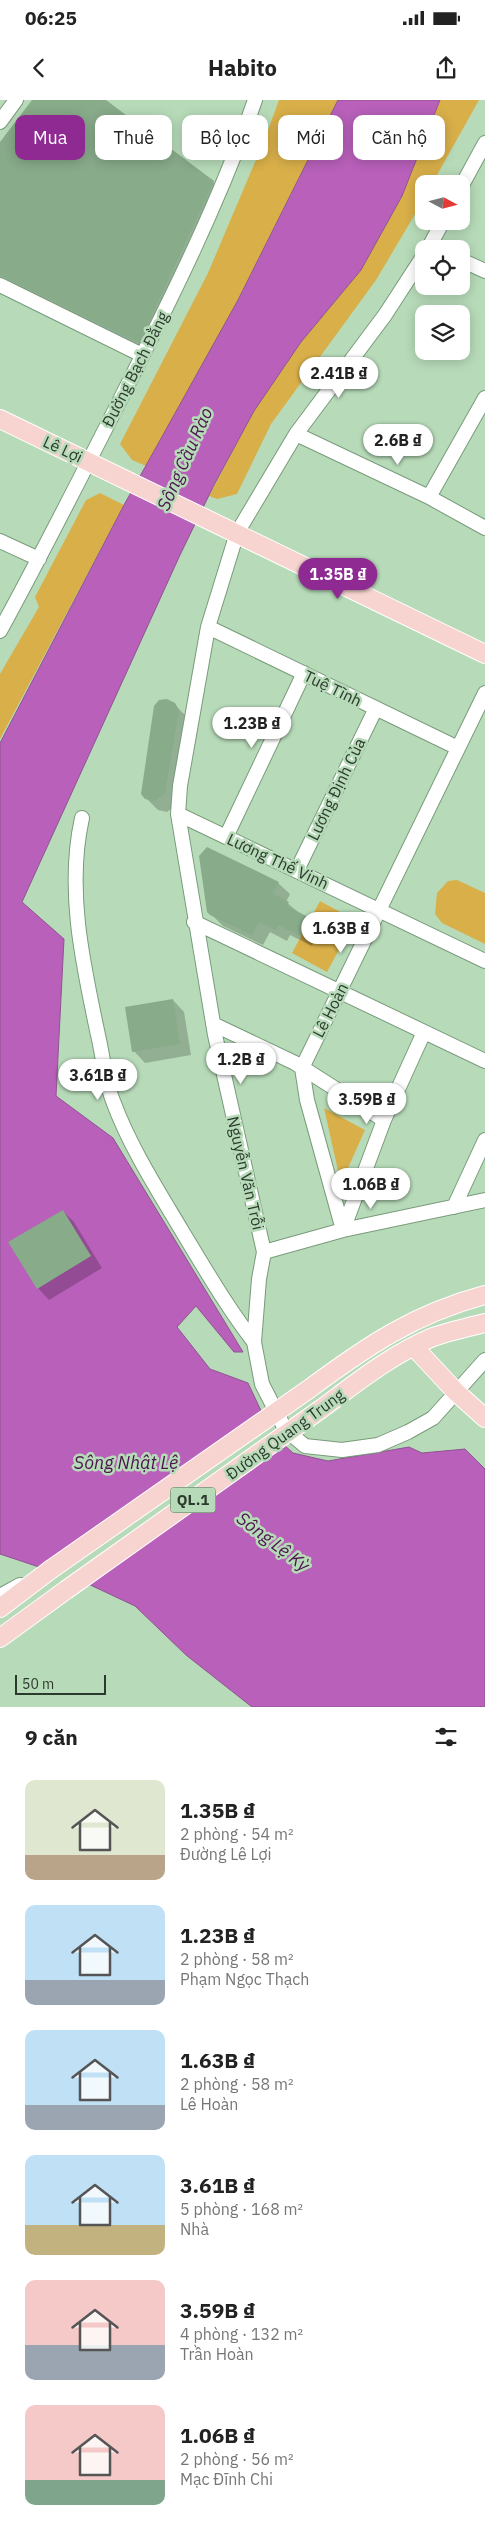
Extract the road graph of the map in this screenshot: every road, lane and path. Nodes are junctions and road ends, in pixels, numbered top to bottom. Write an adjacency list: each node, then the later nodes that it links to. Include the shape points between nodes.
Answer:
1 (16, 100): 3 (street)
2 (255, 100): 10 (street, Đường Bạch Đằng, via 232,166)
3 (0, 122)
4 (485, 143): 5 (street)
5 (468, 175)
6 (470, 264): 8 (street)
7 (415, 271): 13 (street, Nguyễn Văn Trỗi)
8 (485, 271)
9 (0, 285): 10 (street)
10 (142, 355): 14 (street, Đường Bạch Đằng)
11 (485, 398): 15 (street)
12 (0, 419): 14 (main road, Lê Lợi)
13 (296, 434): 15 (street); 17 (street, Nguyễn Văn Trỗi)
14 (89, 461): 17 (main road, Lê Lợi); 19 (street, Đường Bạch Đằng)
15 (429, 497): 16 (street)
16 (485, 528)
17 (237, 533): 20 (street, Nguyễn Văn Trỗi); 22 (main road, Lê Lợi)
18 (0, 541): 19 (street)
19 (40, 559): 21 (street, Đường Bạch Đằng)
20 (208, 627): 23 (street, Tuệ Tĩnh); 27 (street, Nguyễn Văn Trỗi)
21 (0, 631)
22 (485, 654)
23 (304, 673): 25 (street, Tuệ Tĩnh); 29 (street)
24 (485, 693): 26 (street, Lê Hoàn)
25 (376, 708): 26 (street, Tuệ Tĩnh); 30 (street, Lương Định Của)
26 (458, 748): 31 (street, Lê Hoàn)
27 (178, 814): 29 (street, Lương Thế Vinh); 32 (street, Nguyễn Văn Trỗi)
28 (82, 818): 47 (street, via 76,845 74,891 87,984 112,1099 162,1198 232,1314)
29 (226, 837): 30 (street, Lương Thế Vinh)
30 (296, 870): 31 (street, Lương Thế Vinh)
31 (380, 909): 33 (street, Lương Thế Vinh); 34 (street, Lê Hoàn)
32 (194, 922): 34 (street); 35 (street, Nguyễn Văn Trỗi)
33 (485, 960)
34 (340, 991): 36 (street); 38 (street, Lê Hoàn)
35 (213, 1024): 38 (street); 44 (street, Nguyễn Văn Trỗi)
36 (424, 1032): 37 (street); 39 (street)
37 (485, 1061)
38 (302, 1068): 39 (street); 43 (street, via 307,1100)
39 (384, 1120): 43 (street)
40 (485, 1140): 42 (street)
41 (485, 1200): 42 (street)
42 (454, 1207): 43 (street)
43 (343, 1230): 44 (street)
44 (264, 1252): 47 (street, Nguyễn Văn Trỗi)
45 (485, 1295): 52 (main road, Đường Quang Trung / QL.1, bridge, via 420,1317 353,1356)
46 (485, 1323): 48 (main road, Đường Quang Trung / QL.1)
47 (254, 1342): 50 (street, Nguyễn Văn Trỗi, via 262,1384 269,1400 285,1429 305,1446 342,1450 378,1445 433,1418)
48 (414, 1347): 50 (main road); 55 (main road, Đường Quang Trung / QL.1, bridge, via 367,1375)
49 (485, 1360): 50 (street, Nguyễn Văn Trỗi)
50 (456, 1392): 51 (main road)
51 (485, 1418)
52 (46, 1574): 53 (street); 54 (main road, Đường Quang Trung / QL.1)
53 (0, 1596)
54 (0, 1609): 55 (main road)
55 (8, 1629)

